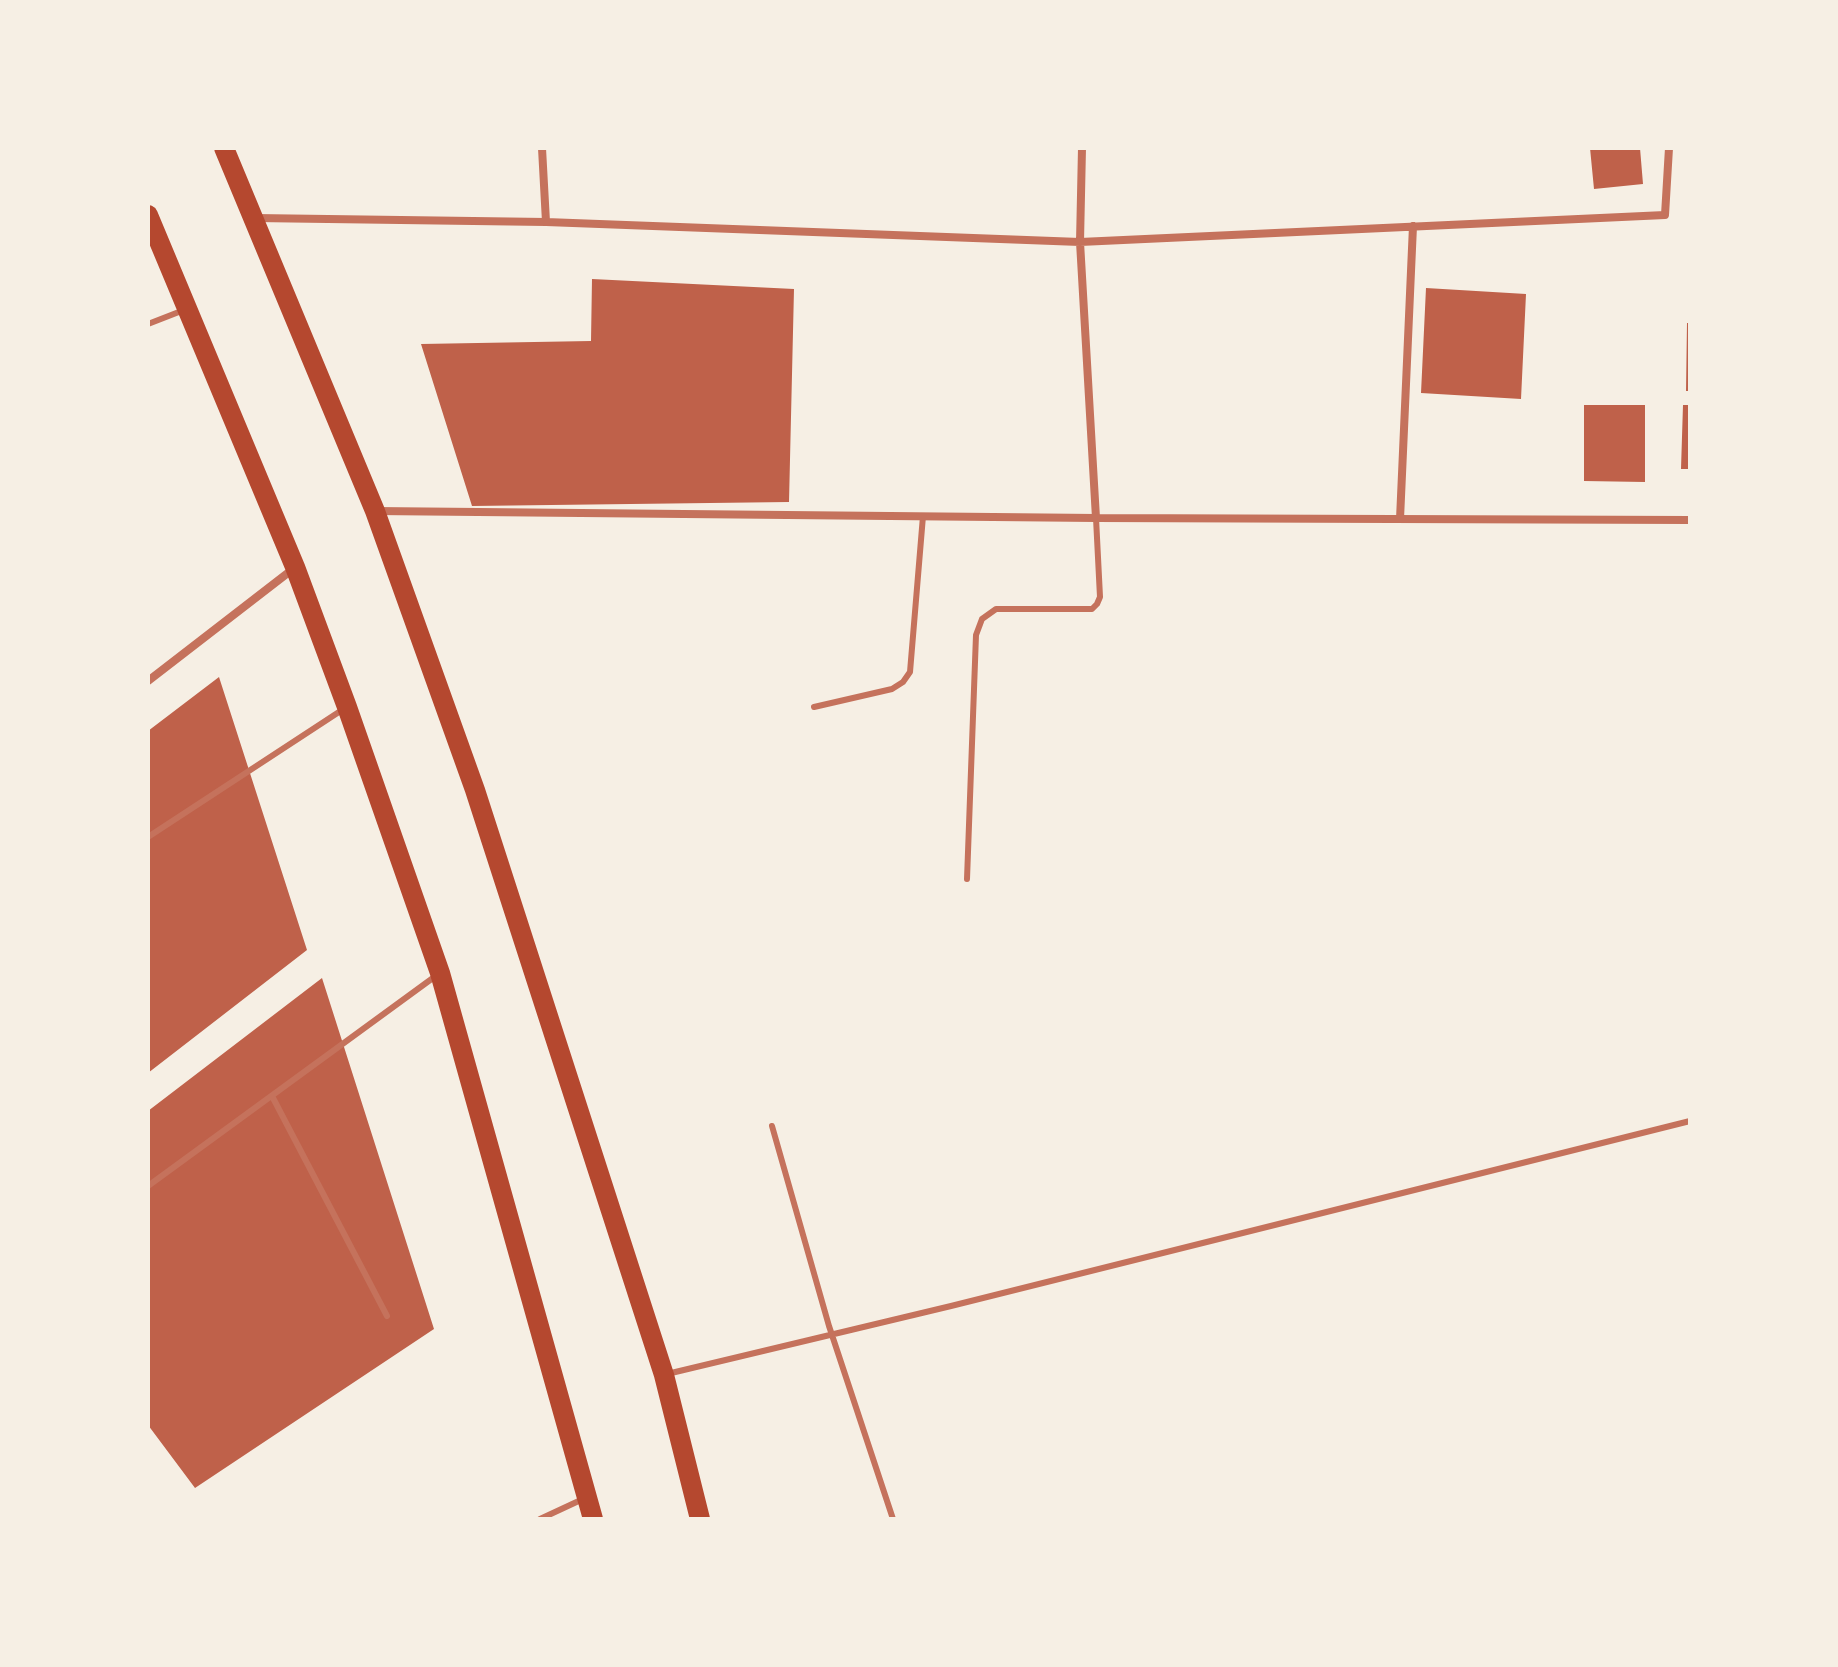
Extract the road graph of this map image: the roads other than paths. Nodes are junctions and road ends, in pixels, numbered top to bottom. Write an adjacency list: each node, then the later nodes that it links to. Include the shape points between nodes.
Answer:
1 (224, 148): 6 (main road)
2 (542, 148): 7 (street)
3 (1082, 148): 9 (street)
4 (1669, 148): 8 (street, via 1665,215)
5 (148, 215): 10 (main road)
6 (254, 218): 7 (street); 12 (main road)
7 (546, 222): 9 (street)
8 (1413, 226): 9 (street); 15 (street)
9 (1080, 242): 14 (street)
10 (187, 309): 11 (lane); 17 (main road)
11 (148, 324)
12 (375, 511): 13 (street); 30 (main road, via 475,790)
13 (923, 516): 14 (street); 20 (lane, via 910,672 892,689)
14 (1096, 518): 15 (street); 22 (lane, via 1100,597 1092,609 996,609 982,619 976,635)
15 (1400, 519): 16 (street)
16 (1690, 520)
17 (295, 567): 18 (street); 19 (main road)
18 (148, 681)
19 (347, 707): 21 (lane); 23 (main road)
20 (814, 707)
21 (148, 837)
22 (967, 879)
23 (440, 973): 24 (lane); 31 (main road)
24 (272, 1096): 27 (lane); 28 (lane)
25 (1690, 1121): 29 (lane)
26 (772, 1126): 29 (lane)
27 (148, 1186)
28 (387, 1316)
29 (831, 1334): 30 (lane); 35 (lane)
30 (664, 1375): 34 (main road)
31 (586, 1498): 32 (lane); 33 (main road)
32 (540, 1519)
33 (593, 1519)
34 (700, 1519)
35 (893, 1519)

